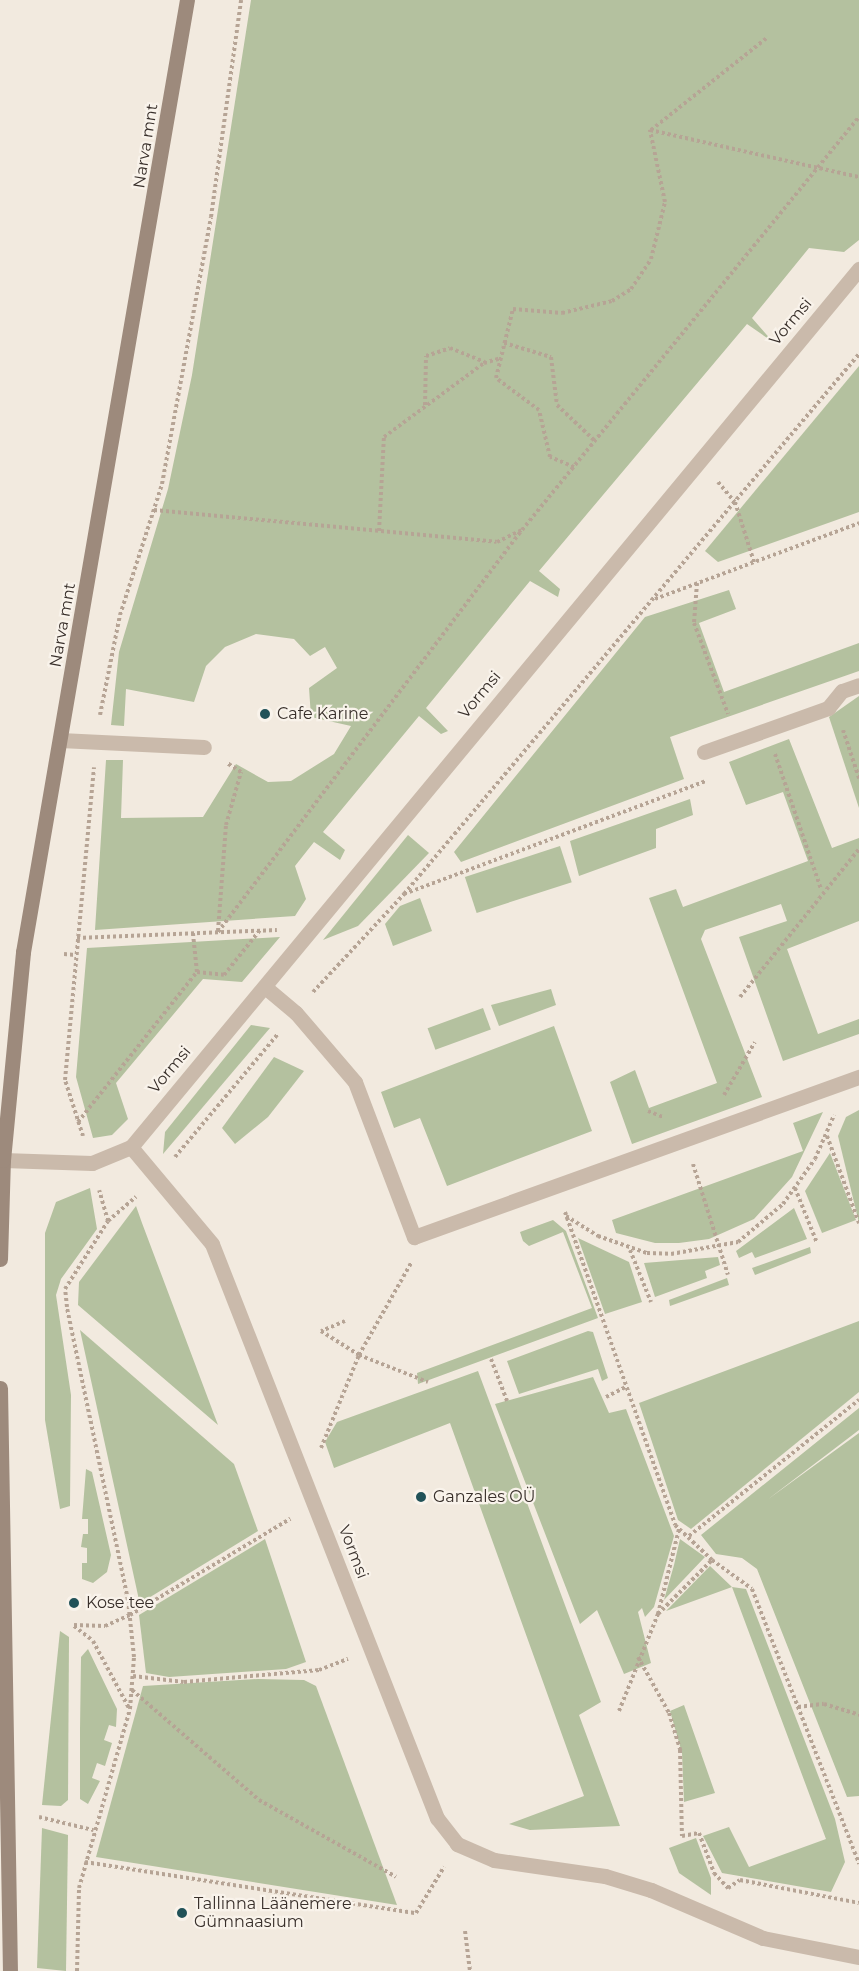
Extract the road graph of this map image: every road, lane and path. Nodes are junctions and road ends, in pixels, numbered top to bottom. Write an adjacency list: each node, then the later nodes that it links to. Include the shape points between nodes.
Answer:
1 (187, 0): 28 (main road, Narva mnt)
2 (241, 0): 18 (path, via 211,217)
3 (768, 37): 5 (path)
4 (859, 117): 6 (path)
5 (650, 130): 6 (path); 9 (path, via 665,202 651,260 631,289 604,304 562,313 513,309)
6 (817, 169): 7 (path); 14 (path)
7 (859, 177)
8 (859, 269): 15 (street, Vormsi)
9 (504, 344): 11 (path); 14 (path, via 551,357 557,405)
10 (859, 354): 17 (path)
11 (501, 358): 12 (path); 16 (path, via 496,378 539,410 550,457)
12 (485, 362): 13 (path); 13 (path, via 450,348 426,356)
13 (425, 405): 21 (path, via 384,437)
14 (595, 441): 16 (path)
15 (700, 459): 17 (path); 41 (street, Vormsi)
16 (574, 467): 20 (path)
17 (735, 502): 22 (path); 24 (path)
18 (154, 510): 21 (path); 29 (path, via 120,615)
19 (859, 523): 22 (path)
20 (522, 530): 21 (path, via 497,542); 38 (path)
21 (379, 531)
22 (754, 562): 23 (path)
23 (697, 583): 24 (path); 26 (path, via 694,623)
24 (653, 600): 36 (path)
25 (859, 685): 32 (street, via 843,691 828,708)
26 (730, 720)
27 (841, 724): 33 (path)
28 (60, 740): 29 (street); 57 (main road, Narva mnt, via 23,952)
29 (96, 742): 30 (street); 40 (path)
30 (204, 747): 38 (path, via 241,772 226,825)
31 (772, 747): 35 (path)
32 (704, 752): 36 (path, via 712,778)
33 (859, 778)
34 (859, 849): 35 (path)
35 (821, 889): 47 (path)
36 (404, 894): 44 (path)
37 (260, 929): 38 (path); 41 (path, via 274,928); 45 (path, via 224,975)
38 (218, 932): 39 (path)
39 (193, 933): 40 (path); 45 (path)
40 (77, 938): 43 (path)
41 (299, 940): 44 (path); 46 (street, Vormsi)
42 (64, 954): 43 (path)
43 (75, 955): 53 (path, via 65,1080)
44 (334, 967): 48 (path)
45 (197, 972): 53 (path)
46 (265, 987): 48 (street); 56 (street, Vormsi)
47 (740, 997)
48 (296, 1013): 59 (path); 65 (street, via 355,1082)
49 (755, 1042): 52 (path, via 730,1079)
50 (859, 1077): 51 (street)
51 (842, 1084): 54 (path); 55 (street)
52 (720, 1105)
53 (78, 1122): 58 (path)
54 (826, 1136): 61 (path); 64 (path)
55 (686, 1140): 60 (street); 67 (path)
56 (131, 1147): 58 (street, Vormsi); 59 (street, Vormsi)
57 (3, 1160): 58 (street, Vormsi); 69 (main road, Narva mnt)
58 (92, 1163): 63 (path)
59 (156, 1179): 63 (path); 82 (street, Vormsi, via 212,1244)
60 (555, 1186): 62 (path); 65 (street)
61 (795, 1187): 66 (path); 67 (path, via 738,1242)
62 (566, 1215): 68 (path); 76 (path)
63 (108, 1221): 88 (path, via 65,1289)
64 (859, 1223)
65 (414, 1237): 73 (path, via 410,1268)
66 (817, 1243)
67 (719, 1245): 68 (path, via 671,1254); 70 (path)
68 (630, 1250): 71 (path)
69 (0, 1259)
70 (728, 1275)
71 (651, 1302)
72 (345, 1321): 73 (path, via 321,1331)
73 (359, 1355): 75 (path); 82 (path, via 320,1450)
74 (491, 1359): 80 (path)
75 (428, 1382)
76 (626, 1387): 78 (path); 84 (path)
77 (0, 1388): 83 (main road)
78 (606, 1397)
79 (859, 1400): 85 (path)
80 (507, 1401)
81 (0, 1501): 83 (main road)
82 (315, 1503): 88 (path); 89 (street, Vormsi)
83 (6, 1519): 106 (main road)
84 (679, 1528): 85 (path); 87 (path)
85 (688, 1536): 86 (path)
86 (712, 1560): 87 (path); 93 (path, via 752,1589)
87 (658, 1614): 90 (path)
88 (130, 1615): 91 (path); 94 (path, via 105,1626 74,1625 93,1641)
89 (371, 1651): 91 (path, via 319,1670 184,1682); 99 (street, Vormsi, via 437,1818)
90 (638, 1657): 95 (path); 103 (path, via 669,1713 680,1750 682,1836 699,1833 714,1873 728,1888 740,1880)
91 (133, 1676): 92 (path)
92 (132, 1690): 94 (path); 102 (path, via 259,1800)
93 (798, 1707): 96 (path, via 824,1704); 101 (path)
94 (130, 1709): 98 (path)
95 (619, 1711)
96 (859, 1716)
97 (39, 1817): 98 (path)
98 (93, 1830): 100 (path)
99 (457, 1844): 100 (path, via 416,1913); 105 (street, Vormsi, via 494,1860 605,1876 651,1890 763,1938)
100 (85, 1862): 107 (path)
101 (859, 1864)
102 (396, 1877)
103 (859, 1903)
104 (465, 1931): 108 (path)
105 (859, 1957)
106 (10, 1971)
107 (77, 1971)
108 (470, 1971)

